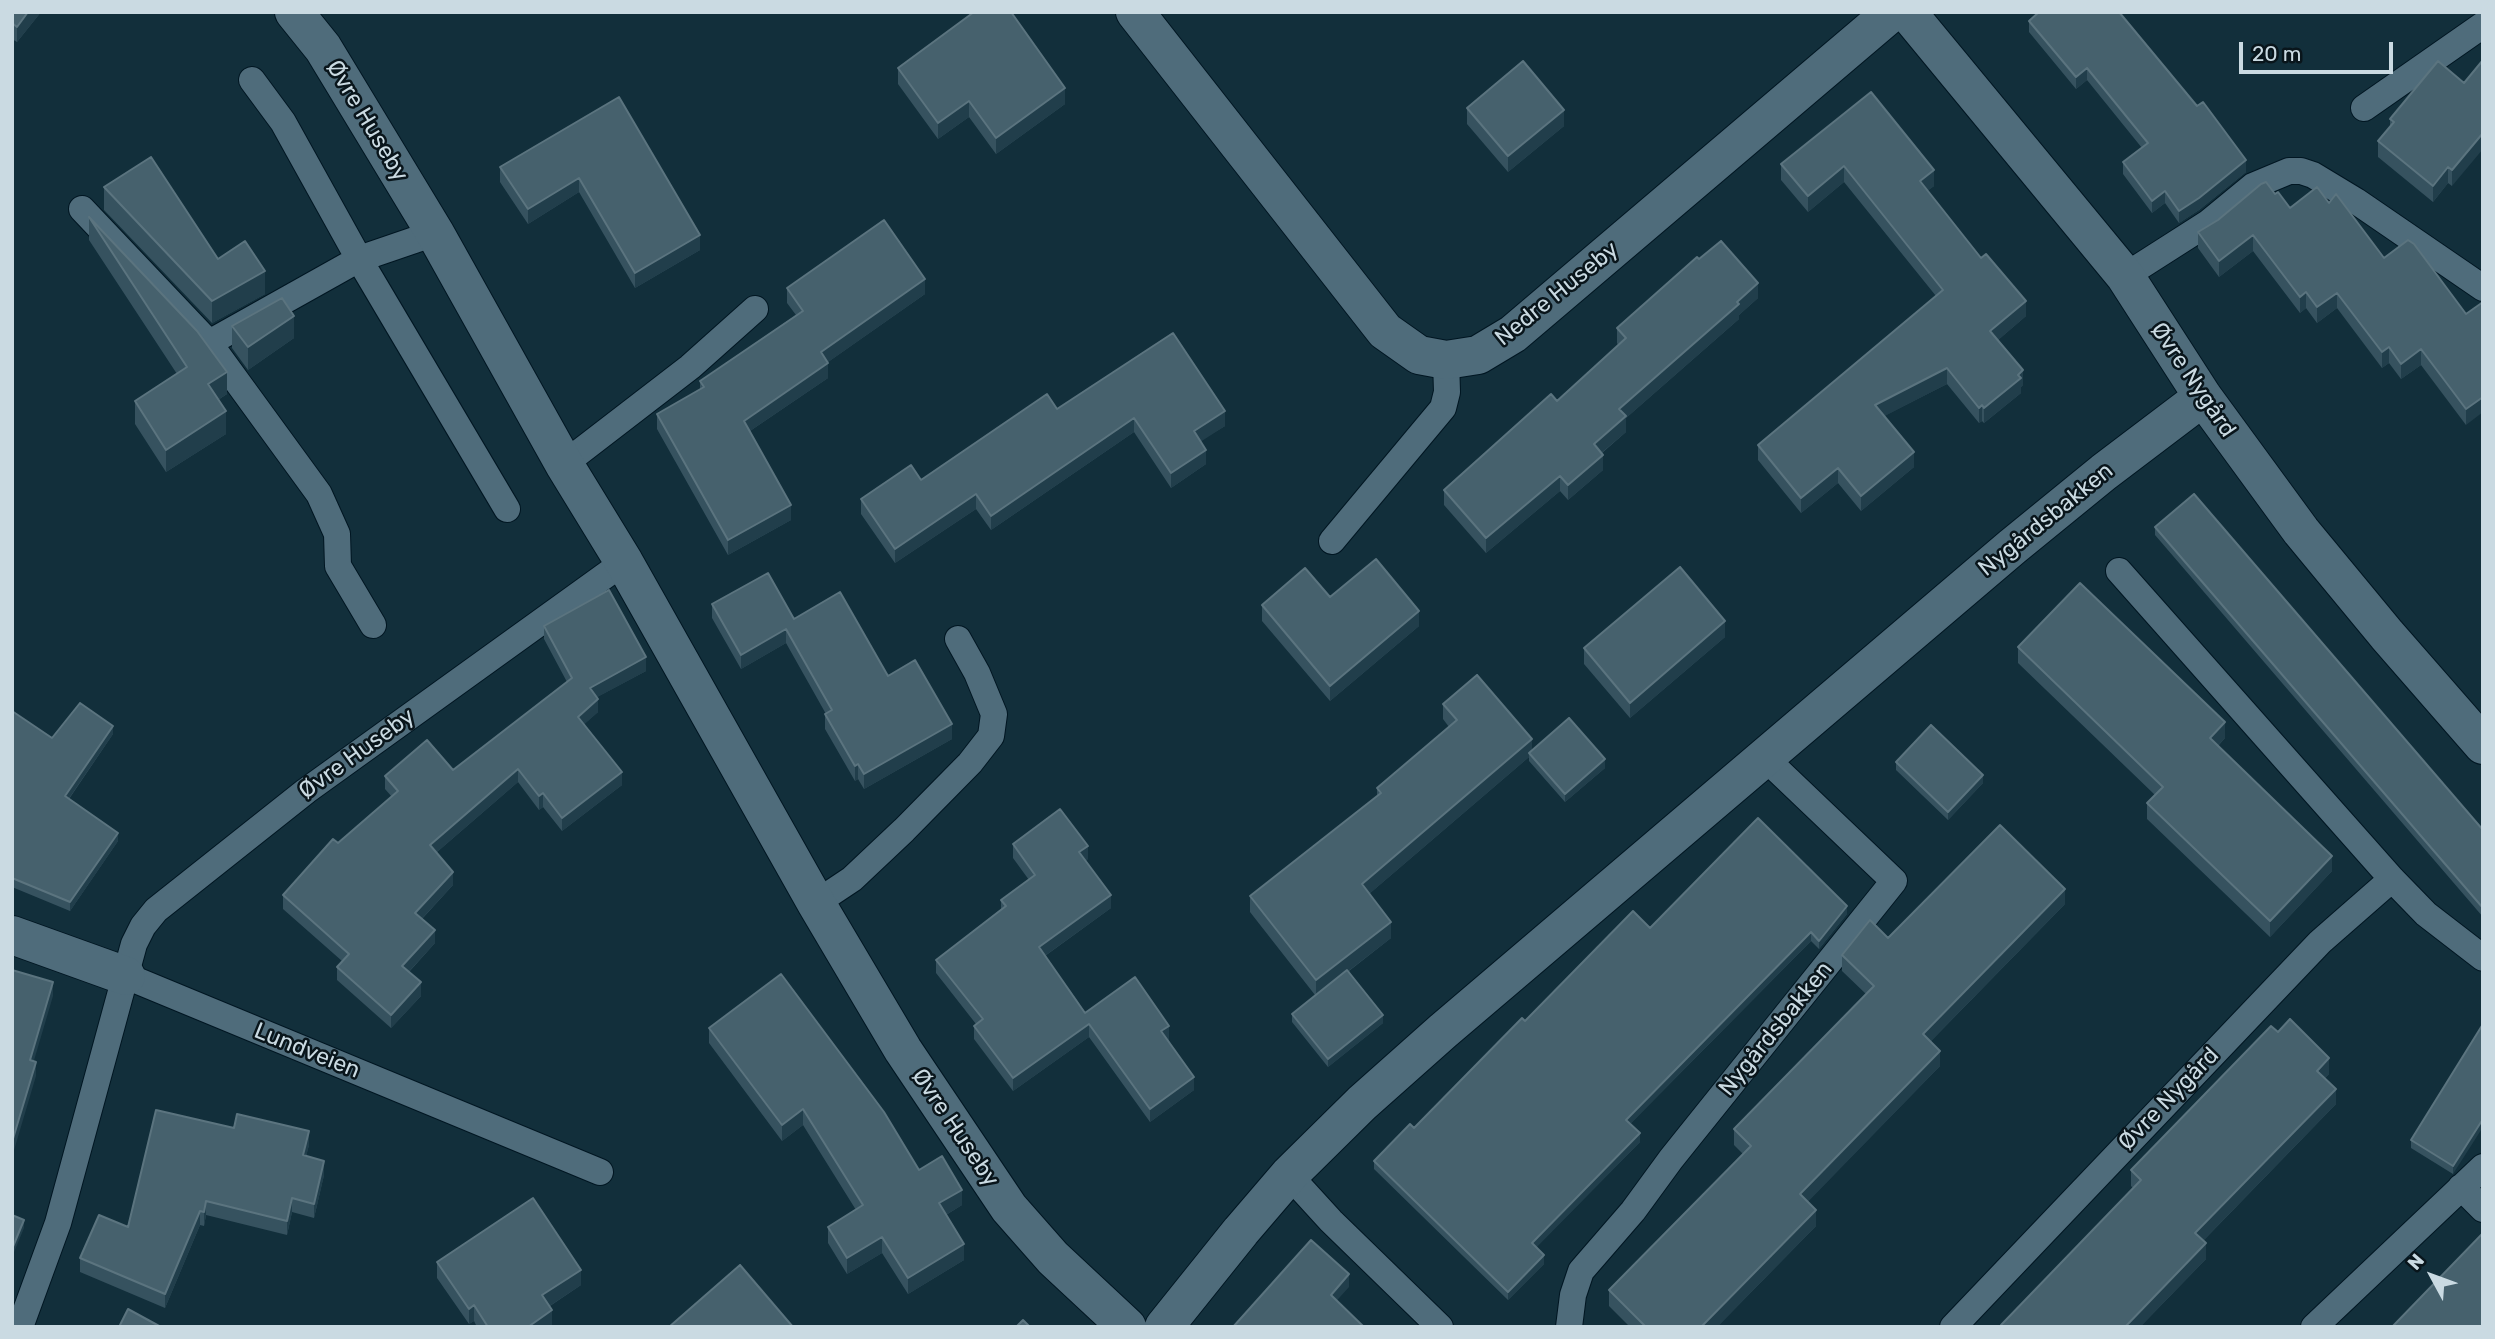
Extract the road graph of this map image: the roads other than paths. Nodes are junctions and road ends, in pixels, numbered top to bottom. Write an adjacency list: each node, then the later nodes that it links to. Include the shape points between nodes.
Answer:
1 (294, 12): 9 (street, Øvre Huseby, via 323,48)
2 (1135, 12): 15 (street, Nedre Huseby, via 1385,331 1419,355)
3 (1892, 12): 15 (street, Nedre Huseby, via 1513,334 1478,355)
4 (1906, 12): 11 (street, Øvre Nygård)
5 (2483, 26): 7 (lane)
6 (252, 80): 10 (lane, via 283,121)
7 (2364, 108)
8 (82, 209): 14 (lane)
9 (435, 233): 10 (lane); 17 (street, Øvre Huseby)
10 (359, 259): 14 (lane); 18 (lane)
11 (2125, 276): 12 (lane, via 2208,223 2253,186 2289,171 2301,171 2356,201); 16 (street, Øvre Nygård)
12 (2483, 288)
13 (755, 309): 17 (lane, via 690,368)
14 (209, 342): 22 (lane, via 319,494 337,534 338,566)
15 (1446, 360): 19 (lane, via 1443,408)
16 (2203, 397): 24 (street, Øvre Nygård, via 2301,531); 25 (street, Nygårdsbakken, via 2063,505)
17 (564, 464): 20 (street, Øvre Huseby)
18 (507, 509)
19 (1332, 541)
20 (624, 562): 27 (street, Øvre Huseby); 30 (lane, Øvre Huseby, via 306,791 156,910 134,944)
21 (2119, 571): 26 (lane)
22 (373, 625)
23 (958, 639): 27 (lane, via 994,714 990,736 904,830)
24 (2483, 745)
25 (1765, 758): 33 (street, Nygårdsbakken, via 1443,1031); 40 (lane, Nygårdsbakken, via 1894,881 1581,1271)
26 (2392, 878): 29 (lane, via 2427,914); 41 (lane, Øvre Nygård, via 2266,997)
27 (817, 903): 37 (street, Øvre Huseby, via 903,1049 1009,1208 1053,1258)
28 (12, 935): 30 (street, Lundveien)
29 (2483, 958)
30 (125, 976): 32 (lane, Lundveien); 36 (lane, Øvre Huseby, via 58,1223)
31 (2483, 1167): 34 (lane)
32 (600, 1172)
33 (1289, 1175): 38 (street, Nygårdsbakken); 39 (lane)
34 (2461, 1187): 35 (lane); 42 (lane)
35 (2483, 1209)
36 (20, 1327)
37 (1127, 1327)
38 (1164, 1327)
39 (1440, 1327)
40 (1569, 1327)
41 (1953, 1327)
42 (2314, 1327)

